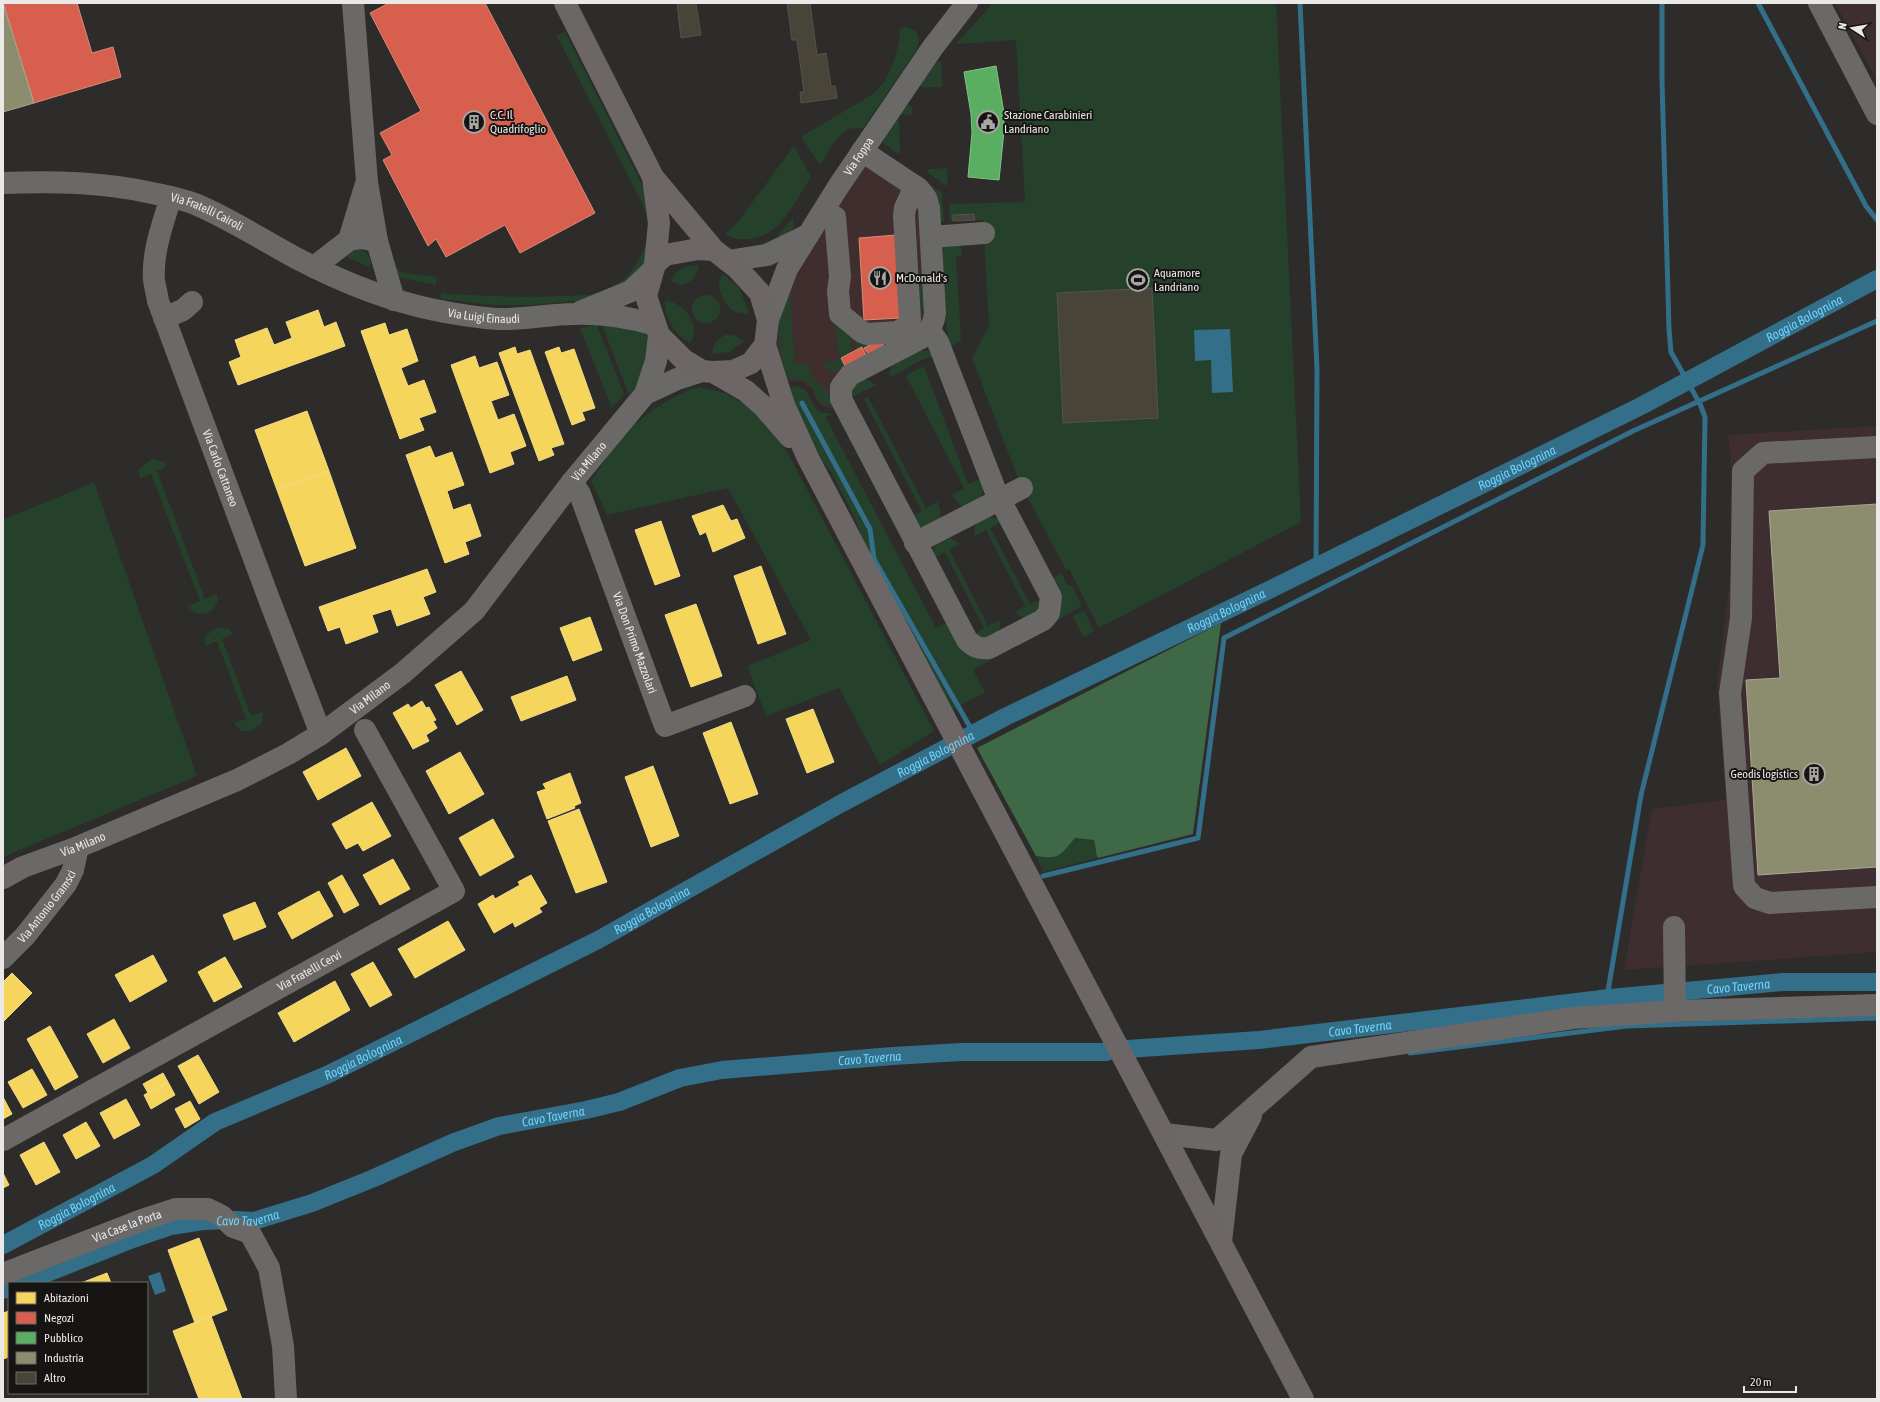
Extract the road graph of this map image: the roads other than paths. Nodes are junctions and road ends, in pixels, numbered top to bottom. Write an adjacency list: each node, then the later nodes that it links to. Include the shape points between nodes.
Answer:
1 (353, 3): 8 (street)
2 (565, 3): 7 (main road)
3 (967, 3): 6 (street, Via Foppa, via 933,47)
4 (1819, 3): 5 (street)
5 (1877, 114)
6 (862, 151): 10 (street); 14 (street, Via Foppa)
7 (653, 177): 18 (main road); 20 (main road, via 658,222)
8 (367, 182): 16 (street); 17 (street)
9 (3, 183): 11 (street, Via Fratelli Cairoli, via 90,183)
10 (915, 186): 12 (street, via 904,216 910,313 908,325 898,332 862,332 840,314); 15 (street, via 926,198)
11 (172, 197): 19 (street, Via Fratelli Cairoli, via 219,216); 24 (street, Via Carlo Cattaneo, via 161,230 154,267 154,280)
12 (835, 217)
13 (984, 233): 15 (street)
14 (808, 236): 18 (street, via 767,256); 25 (street, Via Foppa, via 787,270)
15 (931, 237): 27 (street, via 935,312)
16 (349, 240): 17 (street, via 361,238); 19 (street)
17 (377, 241): 21 (street)
18 (721, 256): 20 (main road, via 698,249 665,255); 25 (main road, via 737,268 760,293)
19 (314, 267): 21 (street, Via Fratelli Cairoli, via 364,291)
20 (654, 267): 23 (street, via 630,291); 26 (main road, via 646,296)
21 (394, 300): 23 (street, Via Luigi Einaudi, via 436,310 499,319)
22 (192, 302): 24 (street, via 183,310)
23 (575, 314): 26 (street, via 634,318)
24 (164, 318): 39 (street, Via Carlo Cattaneo)
25 (768, 320): 28 (main road)
26 (657, 330): 29 (main road, via 684,360); 30 (street, Via Milano, via 656,361)
27 (930, 332): 35 (street, via 938,342); 36 (street, via 850,375 843,382 840,394 843,407)
28 (765, 345): 29 (main road, via 752,363 733,370); 32 (main road, via 784,405)
29 (708, 372): 30 (street, Via Milano, via 677,380); 32 (main road, via 746,391 764,406)
30 (644, 394): 33 (street, Via Milano)
31 (1877, 447): 42 (street, via 1763,453 1743,471 1741,618 1730,693 1744,886 1755,898 1770,903)
32 (808, 458): 48 (main road)
33 (572, 482): 37 (street, Via Don Primo Mazzolari, via 580,494 666,726); 39 (street, Via Milano, via 474,612 403,673)
34 (1022, 488): 35 (street)
35 (999, 500): 36 (street); 36 (street, via 1050,598 1051,606 1043,620 989,648 973,646 967,640)
36 (915, 543)
37 (745, 696)
38 (365, 730): 49 (street, Via Fratelli Cervi, via 454,891)
39 (321, 734): 40 (street, Via Milano, via 237,780)
40 (78, 847): 41 (street, Via Milano, via 23,867); 44 (street, Via Antonio Gramsci, via 73,870 66,884 25,936)
41 (3, 878)
42 (1877, 897)
43 (1674, 927): 46 (street)
44 (3, 958)
45 (1877, 1005): 46 (street)
46 (1675, 1010): 47 (street, via 1573,1018 1311,1057)
47 (1258, 1102): 48 (street, via 1217,1140); 50 (street, via 1231,1154)
48 (1164, 1134): 50 (main road)
49 (3, 1140)
50 (1222, 1242): 53 (main road)
51 (3, 1274): 52 (street, Via Case la Porta, via 176,1209 208,1209 235,1225 269,1268 283,1346)
52 (286, 1399)
53 (1303, 1399)

